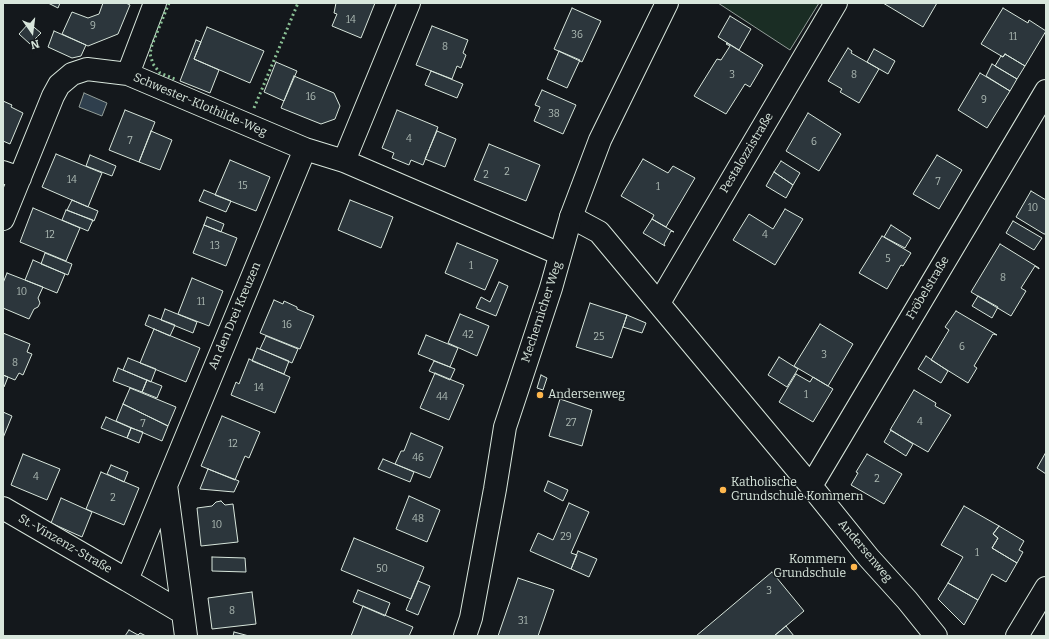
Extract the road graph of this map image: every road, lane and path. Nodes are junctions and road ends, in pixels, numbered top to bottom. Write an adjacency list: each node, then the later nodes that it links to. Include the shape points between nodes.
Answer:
1 (154, 3): 5 (street, Schwester-Klothilde-Weg)
2 (409, 3): 8 (street)
3 (667, 3): 10 (street, Mechernicher Weg, via 600,140)
4 (836, 3): 13 (street, Pestalozzistraße)
5 (128, 74): 7 (street, Schwester-Klothilde-Weg); 9 (street, via 87,69 72,74 59,86)
6 (1046, 91): 15 (street, Fröbelstraße)
7 (305, 149): 8 (street, Schwester-Klothilde-Weg); 14 (street, An den Drei Kreuzen)
8 (344, 161): 12 (street, Schwester-Klothilde-Weg)
9 (11, 175): 11 (street)
10 (571, 217): 12 (street, Mechernicher Weg); 13 (street, Andersenweg, via 599,232)
11 (3, 219)
12 (560, 254): 21 (street, Mechernicher Weg, via 505,427)
13 (659, 303): 15 (street, Andersenweg)
14 (166, 483): 17 (street, An den Drei Kreuzen); 19 (street)
15 (811, 486): 22 (street, Andersenweg)
16 (3, 508): 17 (street, St.-Vinzenz-Straße)
17 (127, 580): 19 (street)
18 (1046, 588): 23 (street)
19 (183, 613): 20 (street)
20 (186, 636)
21 (466, 636)
22 (936, 636)
23 (1017, 636)

